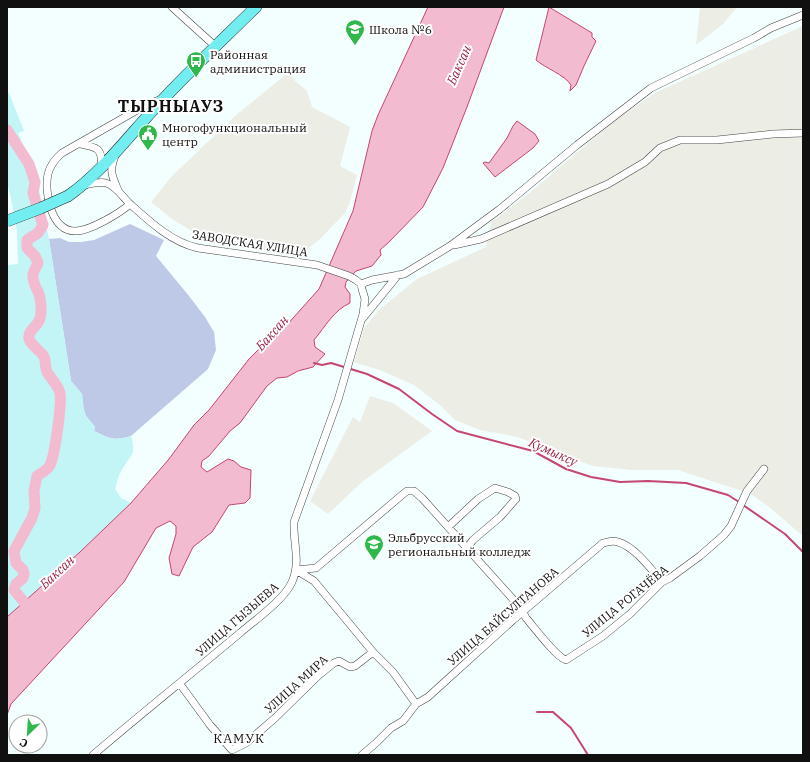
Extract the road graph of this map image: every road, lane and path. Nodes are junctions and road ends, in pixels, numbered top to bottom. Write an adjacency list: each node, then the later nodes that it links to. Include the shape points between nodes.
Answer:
1 (172, 7): 4 (street)
2 (256, 7): 4 (main road)
3 (803, 15): 14 (street, via 771,28 651,88)
4 (215, 46): 5 (main road)
5 (164, 99): 7 (street, via 146,105); 8 (main road)
6 (803, 133): 14 (street, via 717,140 680,140 660,148 645,162 608,184 481,239)
7 (80, 144): 9 (street, via 93,146 99,151 102,158); 12 (street, via 58,156 48,173 49,204 59,223 68,230 84,230)
8 (119, 148): 9 (main road); 11 (street, via 111,169)
9 (101, 166): 10 (main road)
10 (80, 186): 11 (street, via 102,182); 13 (main road, bridge, via 68,196)
11 (118, 190): 12 (street, ЗАВОДСКАЯ УЛИЦА)
12 (130, 204): 16 (street, ЗАВОДСКАЯ УЛИЦА, via 166,233 194,247 326,267)
13 (7, 221)
14 (450, 246): 15 (street, via 415,268)
15 (398, 275): 16 (street); 17 (street)
16 (358, 282): 17 (street, via 365,299)
17 (361, 321): 21 (street, via 333,414 294,522)
18 (764, 469): 22 (street, УЛИЦА РОГАЧЁВА, via 747,491 731,526 724,535 700,556)
19 (448, 527): 20 (street); 20 (street, via 478,499 495,488 515,496 516,499 500,517); 21 (street, via 417,493 407,491 316,568)
20 (467, 548): 23 (street)
21 (296, 570): 24 (street, via 314,581); 25 (street, УЛИЦА ГЫЗЫЕВА, via 291,584 281,597)
22 (662, 582): 23 (street, УЛИЦА БАЙСУЛТАНОВА, via 623,544 616,541 607,542 594,550); 23 (street, УЛИЦА РОГАЧЁВА, via 630,614 603,636 564,660)
23 (523, 612): 26 (street, УЛИЦА БАЙСУЛТАНОВА, via 428,697)
24 (373, 652): 25 (street, УЛИЦА МИРА, via 355,666 350,667 339,661 334,663 246,743 232,750); 26 (street, via 393,672)
25 (180, 684): 27 (street, УЛИЦА ГЫЗЫЕВА)
26 (416, 704): 28 (street, УЛИЦА БАЙСУЛТАНОВА, via 403,721 391,728)
27 (93, 755)
28 (362, 755)

